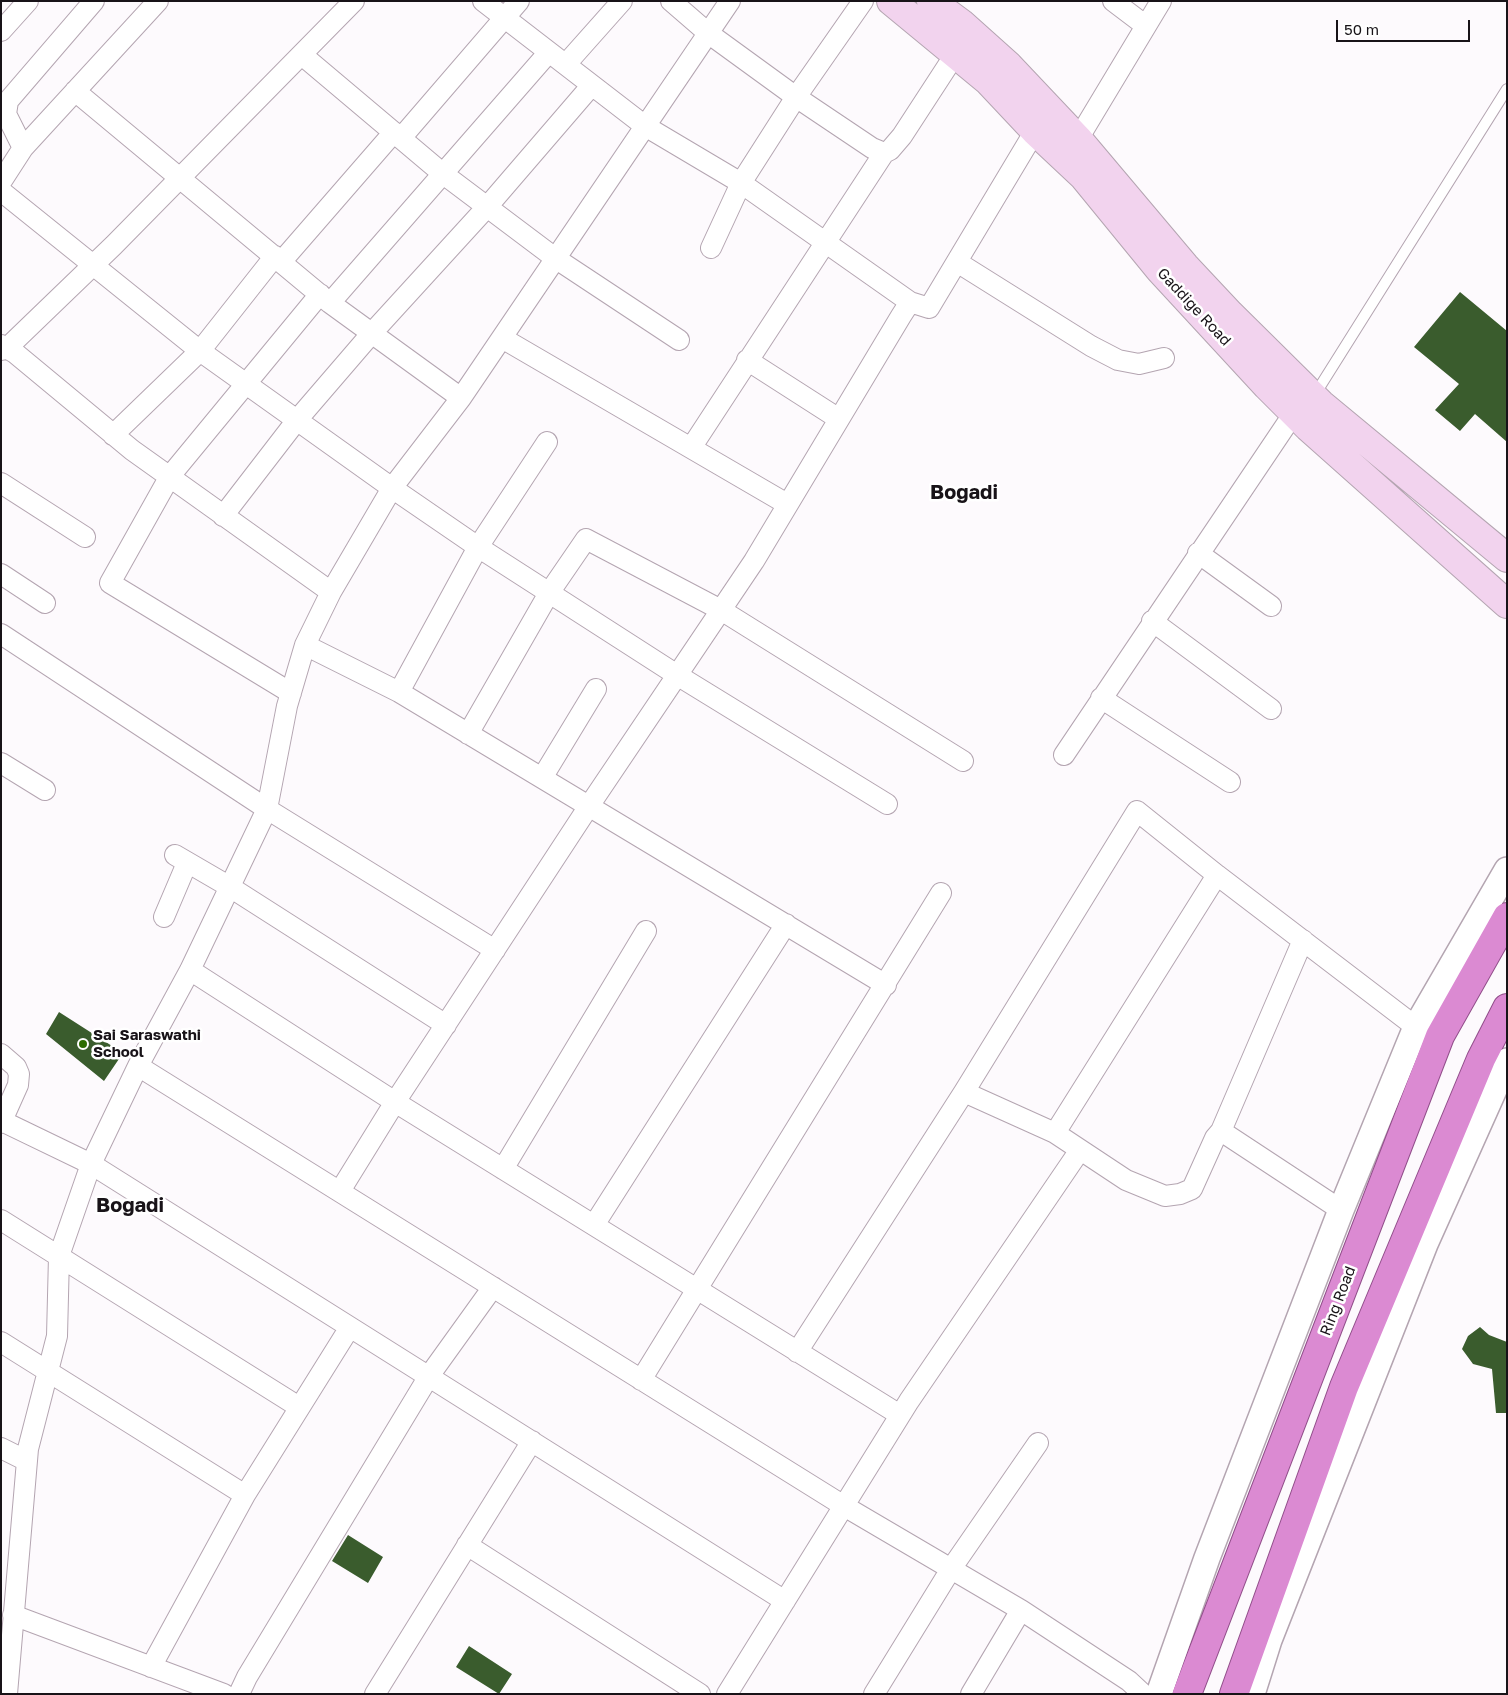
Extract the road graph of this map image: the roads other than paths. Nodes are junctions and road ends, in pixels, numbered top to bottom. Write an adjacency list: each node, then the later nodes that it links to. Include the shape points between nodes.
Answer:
1 (28, 1): 17 (street)
2 (94, 1): 31 (street, via 8,101 6,114)
3 (158, 1): 25 (street)
4 (354, 1): 21 (street)
5 (482, 1): 15 (street)
6 (520, 1): 15 (street)
7 (622, 1): 22 (street)
8 (671, 1): 18 (street)
9 (730, 1): 18 (street)
10 (863, 1): 26 (street)
11 (891, 1): 20 (main road, Gaddige Road)
12 (931, 1): 30 (main road, Gaddige Road, via 1009,66)
13 (1114, 1): 16 (street)
14 (1161, 1): 16 (street)
15 (503, 18): 19 (street); 29 (street)
16 (1146, 26): 30 (street)
17 (1, 31)
18 (708, 33): 26 (street); 27 (street)
19 (549, 52): 22 (street); 33 (street)
20 (956, 53): 28 (main road, Gaddige Road); 32 (street, via 902,136)
21 (302, 54): 29 (street); 34 (street)
22 (566, 64): 23 (street)
23 (592, 85): 27 (street); 37 (street)
24 (1507, 89): 55 (lane)
25 (75, 90): 31 (street); 34 (street)
26 (796, 97): 32 (street, via 872,148); 36 (street)
27 (645, 126): 36 (street); 40 (street)
28 (1035, 130): 42 (street); 55 (main road, Gaddige Road, via 1083,176 1159,269)
29 (397, 135): 33 (street); 41 (street)
30 (1078, 139): 55 (main road, Gaddige Road, via 1230,314)
31 (23, 148): 35 (street)
32 (884, 152): 38 (street)
33 (442, 173): 37 (street); 44 (street)
34 (181, 177): 41 (street); 43 (street)
35 (2, 181): 43 (street)
36 (741, 183): 38 (street); 39 (street)
37 (487, 207): 40 (street); 46 (street)
38 (825, 243): 45 (street); 52 (street)
39 (711, 248)
40 (555, 258): 47 (street); 48 (street)
41 (278, 259): 44 (street); 50 (street)
42 (957, 262): 45 (street, via 929,308); 51 (street, via 1118,360 1139,364)
43 (93, 265): 49 (street); 50 (street)
44 (325, 298): 46 (street); 53 (street)
45 (910, 302): 56 (street)
46 (371, 334): 54 (street); 57 (street)
47 (502, 338): 54 (street); 60 (street)
48 (679, 340)
49 (3, 348): 58 (street, via 15,353)
50 (200, 351): 53 (street); 58 (street)
51 (1164, 358)
52 (747, 360): 56 (street); 60 (street)
53 (246, 384): 57 (street); 61 (street)
54 (461, 398): 63 (street)
55 (1304, 405): 68 (street); 69 (main road, Gaddige Road); 74 (main road, Gaddige Road)
56 (839, 419): 64 (street)
57 (297, 420): 63 (street); 65 (street)
58 (113, 436): 61 (street)
59 (547, 442): 67 (street)
60 (691, 448): 64 (street)
61 (170, 476): 65 (street); 83 (street, via 110,583)
62 (1, 483): 66 (street)
63 (392, 488): 67 (street); 71 (street)
64 (787, 504): 76 (street)
65 (223, 516): 71 (street)
66 (85, 537)
67 (478, 547): 72 (street); 82 (street)
68 (1198, 553): 75 (street); 77 (street)
69 (1507, 558)
70 (1, 574): 73 (street)
71 (331, 592): 79 (street)
72 (550, 593): 76 (street, via 586,539); 80 (street); 86 (street)
73 (45, 603)
74 (1507, 604)
75 (1271, 606)
76 (721, 610): 80 (street); 88 (street)
77 (1152, 621): 84 (street); 85 (street)
78 (1, 634): 95 (street)
79 (305, 646): 82 (street); 83 (street)
80 (677, 675): 93 (street); 94 (street)
81 (596, 689): 90 (street)
82 (399, 692): 86 (street)
83 (291, 693): 95 (street)
84 (1101, 698): 87 (street); 91 (street)
85 (1271, 709)
86 (468, 734): 90 (street)
87 (1064, 755)
88 (962, 760)
89 (1, 763): 92 (street)
90 (542, 778): 94 (street)
91 (1230, 782)
92 (46, 790)
93 (887, 804)
94 (589, 806): 102 (street); 105 (street)
95 (267, 809): 98 (street); 105 (street)
96 (1507, 870): 106 (street)
97 (1217, 875): 104 (street); 115 (street, via 1137,811); 119 (street)
98 (230, 887): 100 (street, via 181,859); 107 (street); 110 (street)
99 (941, 893): 108 (street)
100 (164, 917)
101 (1507, 917): 106 (highway, Ring Road)
102 (786, 924): 108 (street); 126 (street)
103 (646, 931): 122 (street)
104 (1303, 940): 111 (street); 118 (street)
105 (495, 950): 110 (street)
106 (1472, 954): 111 (street); 161 (highway, Ring Road)
107 (190, 970): 114 (street); 116 (street)
108 (886, 985): 130 (street)
109 (1505, 1017): 127 (highway, via 1481,1059)
110 (446, 1025): 116 (street)
111 (1416, 1027): 124 (street)
112 (1, 1054): 117 (street, via 19,1074 18,1085)
113 (1507, 1061): 127 (street)
114 (138, 1066): 121 (street); 123 (street)
115 (964, 1092): 119 (street); 133 (street)
116 (395, 1102): 122 (street); 123 (street)
117 (2, 1122): 121 (street)
118 (1221, 1131): 120 (street, via 1192,1189 1166,1196 1126,1180); 124 (street)
119 (1055, 1132): 120 (street)
120 (1080, 1150): 138 (street)
121 (91, 1164): 128 (street); 131 (street)
122 (503, 1168): 126 (street)
123 (340, 1192): 129 (street)
124 (1341, 1210): 160 (street, via 1207,1558)
125 (1, 1220): 128 (street)
126 (594, 1225): 130 (street)
127 (1416, 1240): 162 (highway, via 1344,1387); 163 (street)
128 (59, 1256): 134 (street, via 57,1336); 137 (street)
129 (493, 1287): 135 (street); 136 (street)
130 (697, 1291): 133 (street); 136 (street)
131 (350, 1327): 135 (street); 137 (street)
132 (1, 1342): 134 (street)
133 (797, 1352): 138 (street)
134 (49, 1373): 142 (street); 143 (street)
135 (429, 1376): 139 (street); 154 (street)
136 (640, 1380): 144 (street)
137 (299, 1407): 143 (street)
138 (900, 1416): 144 (street)
139 (532, 1441): 145 (street); 147 (street)
140 (1038, 1443): 146 (street)
141 (1, 1448): 142 (street)
142 (27, 1461): 149 (street)
143 (245, 1496): 150 (street)
144 (844, 1506): 146 (street); 147 (street)
145 (467, 1545): 155 (street); 156 (street)
146 (951, 1569): 148 (street); 158 (street)
147 (785, 1601): 157 (street)
148 (1021, 1610): 151 (street); 159 (street)
149 (13, 1615): 150 (street); 152 (street)
150 (151, 1666): 153 (street)
151 (1131, 1690)
152 (6, 1694)
153 (224, 1694)
154 (239, 1694)
155 (375, 1694)
156 (700, 1694)
157 (727, 1694)
158 (874, 1694)
159 (971, 1694)
160 (1159, 1694)
161 (1187, 1694)
162 (1234, 1694)
163 (1252, 1694)

